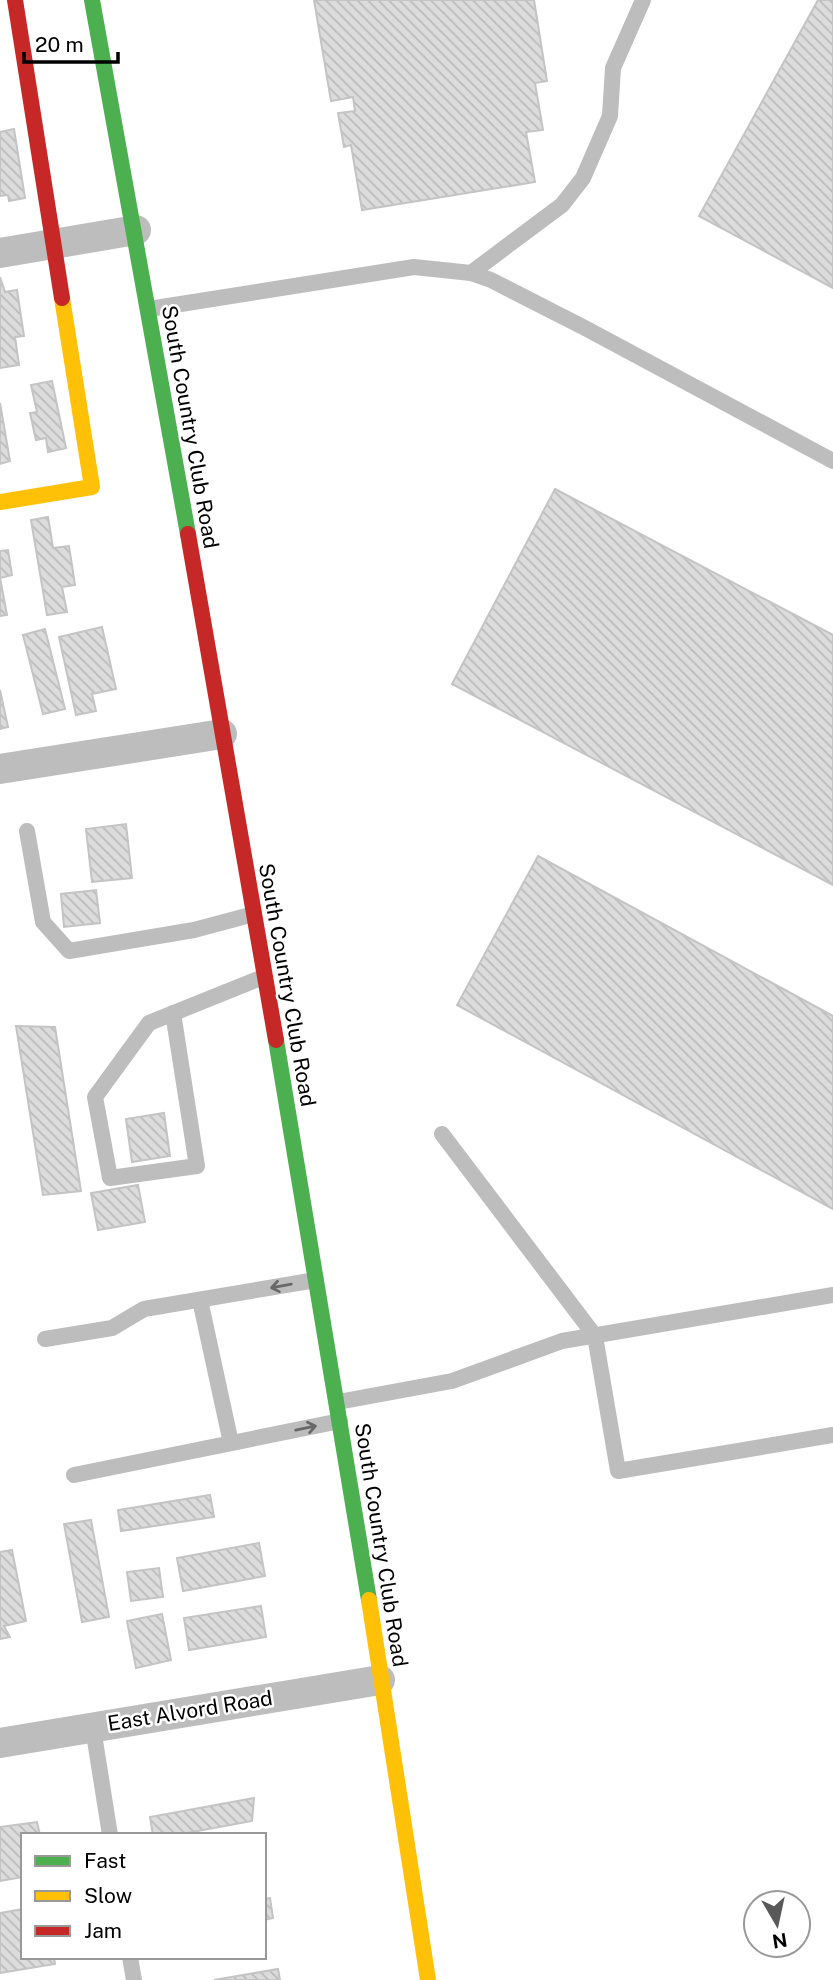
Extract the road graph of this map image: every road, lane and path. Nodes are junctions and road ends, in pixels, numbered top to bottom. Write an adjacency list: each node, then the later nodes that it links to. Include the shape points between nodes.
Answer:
1 (15, 0): 5 (street)
2 (92, 0): 4 (street, South Country Club Road)
3 (643, 0): 7 (lane, via 613,68 610,116 583,178 562,205)
4 (136, 230): 5 (street); 8 (street, South Country Club Road)
5 (55, 244): 6 (street); 10 (street, via 93,487)
6 (0, 253)
7 (471, 273): 8 (lane, via 414,267); 9 (lane, via 573,322)
8 (149, 309): 11 (street, South Country Club Road)
9 (833, 461)
10 (0, 502)
11 (222, 734): 12 (street); 14 (street, South Country Club Road)
12 (0, 769)
13 (27, 831): 14 (lane, via 43,922 69,951 194,930)
14 (254, 914): 15 (street, South Country Club Road)
15 (263, 977): 16 (lane); 18 (street, South Country Club Road)
16 (173, 1013): 16 (lane, via 149,1023 95,1097 110,1178 197,1166)
17 (442, 1135): 21 (lane)
18 (316, 1280): 20 (lane, one-way to 20); 23 (street, South Country Club Road)
19 (833, 1294): 21 (lane)
20 (200, 1300): 22 (lane, via 144,1309 112,1328); 26 (lane)
21 (595, 1336): 23 (lane, via 562,1341 452,1381); 25 (lane, via 618,1471)
22 (44, 1339)
23 (338, 1402): 24 (street, South Country Club Road)
24 (340, 1421): 26 (lane, one-way to 24); 28 (street, South Country Club Road)
25 (833, 1435)
26 (231, 1443): 27 (lane)
27 (74, 1475)
28 (380, 1680): 29 (street, East Alvord Road); 34 (street, South Country Club Road)
29 (93, 1728): 30 (street, East Alvord Road); 31 (lane)
30 (0, 1743)
31 (110, 1833)
32 (130, 1959): 33 (lane)
33 (134, 1980)
34 (428, 1980)

